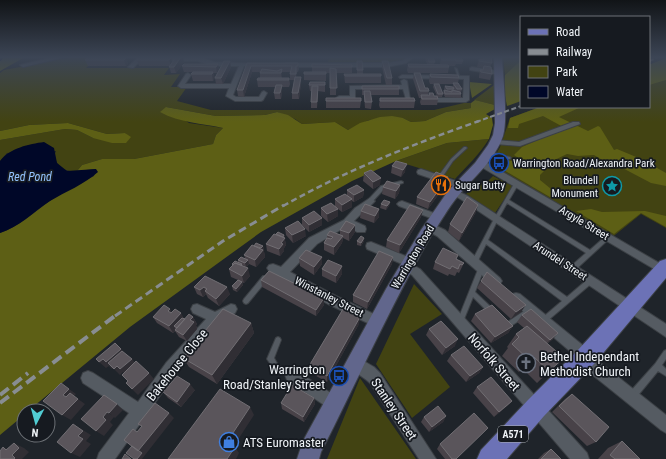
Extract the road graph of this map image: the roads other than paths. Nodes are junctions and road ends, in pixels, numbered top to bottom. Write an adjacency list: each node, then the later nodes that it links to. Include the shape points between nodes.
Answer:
1 (186, 78): 6 (street, via 181,86)
2 (236, 78): 6 (street)
3 (403, 78): 7 (street)
4 (467, 78): 11 (street, via 466,100)
5 (499, 78): 14 (main road, via 500,131)
6 (232, 86): 8 (street, via 228,94 232,98 262,99)
7 (405, 87): 9 (street, via 352,87 353,98); 10 (street)
8 (264, 93)
9 (335, 98)
10 (408, 98)
11 (437, 100)
12 (576, 124): 14 (street)
13 (465, 148): 17 (lane)
14 (489, 153): 15 (lane); 19 (street, Argyle Street); 20 (main road, Warrington Road)
15 (509, 158)
16 (421, 172): 17 (street, Arundel Street)
17 (439, 178): 20 (street, Arundel Street)
18 (401, 182): 21 (lane, Winstanley Street, via 383,187)
19 (517, 183): 22 (lane); 28 (street, Argyle Street)
20 (456, 189): 24 (street, Arundel Street); 26 (main road, Warrington Road)
21 (370, 201): 25 (street, Winstanley Street)
22 (507, 201): 24 (lane); 31 (lane)
23 (402, 204): 26 (street)
24 (496, 219): 29 (lane); 34 (street, Arundel Street)
25 (347, 222): 27 (street); 36 (street, Winstanley Street, via 314,242)
26 (433, 222): 32 (main road, Warrington Road); 33 (street, via 439,231)
27 (361, 229)
28 (608, 237): 31 (lane); 35 (street, Argyle Street)
29 (485, 241): 33 (lane); 40 (lane)
30 (371, 246): 32 (street, Norfolk Street)
31 (590, 253): 34 (lane)
32 (408, 264): 47 (main road, Warrington Road); 50 (street, Norfolk Street)
33 (477, 266): 38 (lane); 44 (street)
34 (572, 269): 37 (street, Arundel Street)
35 (665, 269): 41 (main road, A571)
36 (278, 270): 39 (lane); 47 (street, Winstanley Street)
37 (590, 281): 40 (lane); 41 (street, Arundel Street)
38 (472, 293): 45 (lane); 50 (lane)
39 (246, 301)
40 (567, 301): 49 (lane)
41 (630, 307): 51 (street, Arundel Street); 54 (main road, A571)
42 (197, 309): 46 (street, Bakehouse Close)
43 (231, 309): 46 (street, Bakehouse Close)
44 (530, 310): 48 (lane, via 506,326); 49 (street)
45 (494, 315)
46 (215, 318): 63 (street, Bakehouse Close, via 171,368)
47 (376, 321): 55 (main road, Warrington Road)
48 (500, 321)
49 (543, 321): 54 (street)
50 (460, 323): 62 (street, Norfolk Street)
51 (666, 331)
52 (278, 340): 58 (lane, via 270,359 276,367)
53 (666, 353): 56 (lane)
54 (585, 358): 60 (street); 62 (main road, A571)
55 (355, 364): 61 (main road, Warrington Road); 67 (street, Stanley Street, via 375,378)
56 (657, 366): 57 (lane); 60 (lane)
57 (666, 373)
58 (292, 375): 61 (street)
59 (88, 378): 63 (street, Bakehouse Close)
60 (632, 397): 64 (street)
61 (335, 404): 66 (main road, Warrington Road)
62 (536, 408): 68 (main road, A571); 69 (street, Norfolk Street)
63 (140, 412): 65 (street, Bakehouse Close)
64 (666, 425)
65 (105, 459)
66 (308, 459)
67 (428, 459)
68 (490, 459)
69 (581, 459)

